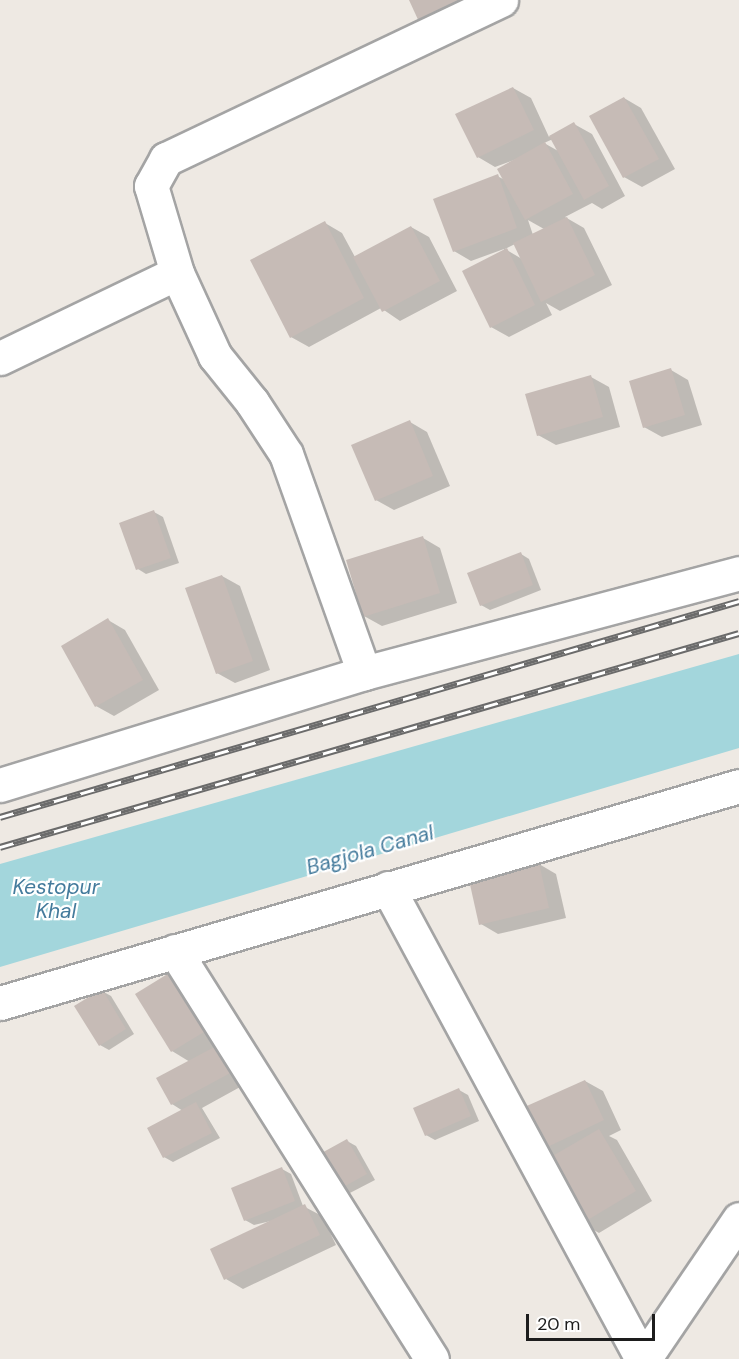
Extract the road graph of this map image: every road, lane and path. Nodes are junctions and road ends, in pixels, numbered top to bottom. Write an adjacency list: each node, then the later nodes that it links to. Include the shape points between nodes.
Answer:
1 (501, 0): 2 (street, via 166,159 151,186)
2 (177, 273): 3 (street); 5 (street, via 215,356 286,454)
3 (0, 358)
4 (739, 573): 5 (street)
5 (364, 673): 6 (street)
6 (0, 785)
7 (739, 786): 8 (street)
8 (388, 888): 9 (street); 13 (street)
9 (175, 951): 10 (street); 12 (street)
10 (0, 1003)
11 (739, 1219): 13 (street)
12 (432, 1359)
13 (643, 1359)

